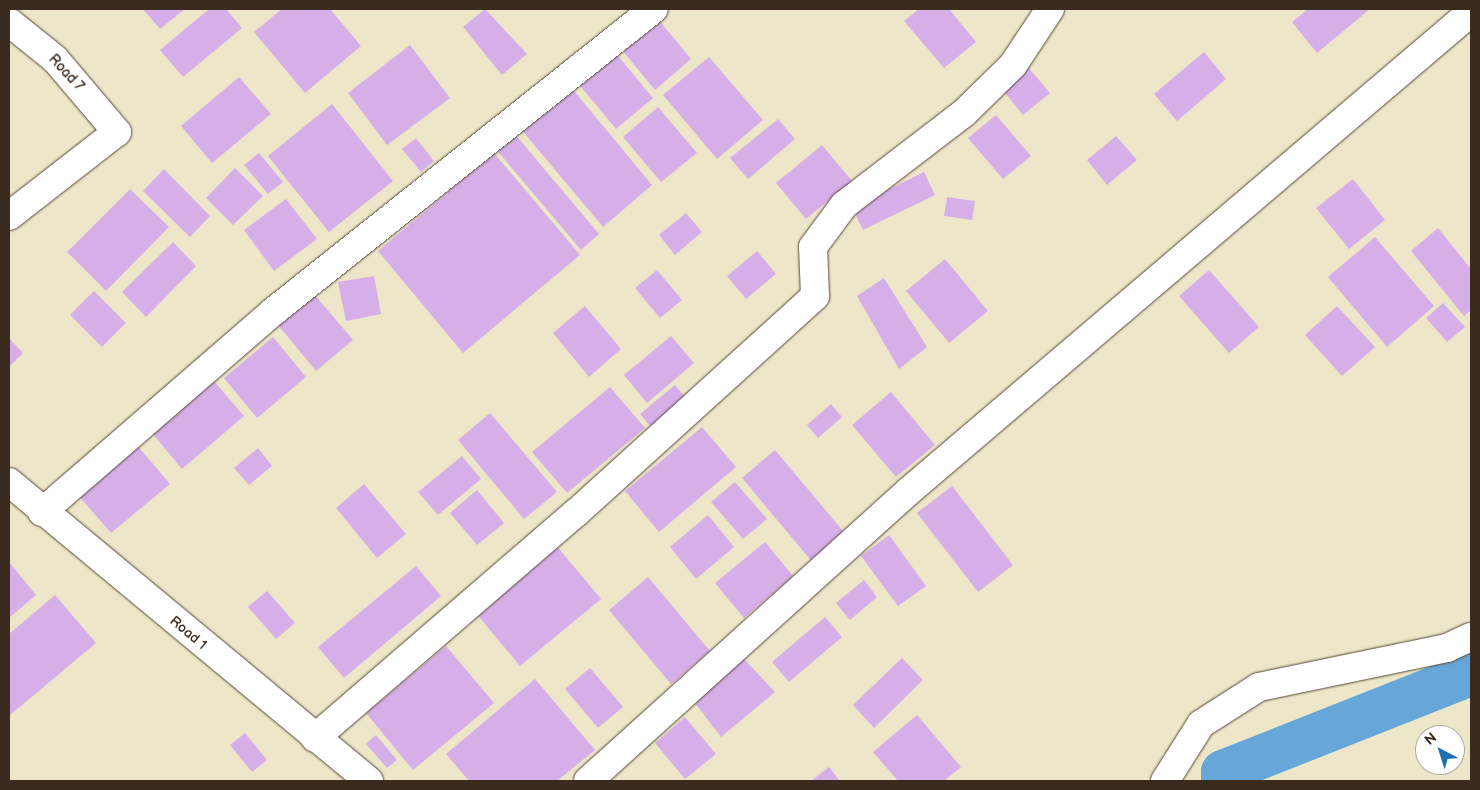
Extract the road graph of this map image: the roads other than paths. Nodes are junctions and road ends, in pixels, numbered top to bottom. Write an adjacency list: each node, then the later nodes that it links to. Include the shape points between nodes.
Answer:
1 (654, 9): 7 (street, via 274,311)
2 (1050, 9): 9 (street, via 1014,65 964,113 844,206 813,247 815,296 576,513)
3 (1471, 12): 11 (street, via 909,491)
4 (9, 22): 5 (street, Road 7, via 55,59 117,132)
5 (9, 216)
6 (9, 482): 7 (street, Road 1)
7 (42, 512): 9 (street, Road 1)
8 (1471, 637): 12 (street, via 1447,648 1259,687 1201,724)
9 (315, 738): 10 (street, Road 1)
10 (369, 781)
11 (588, 781)
12 (1165, 781)

